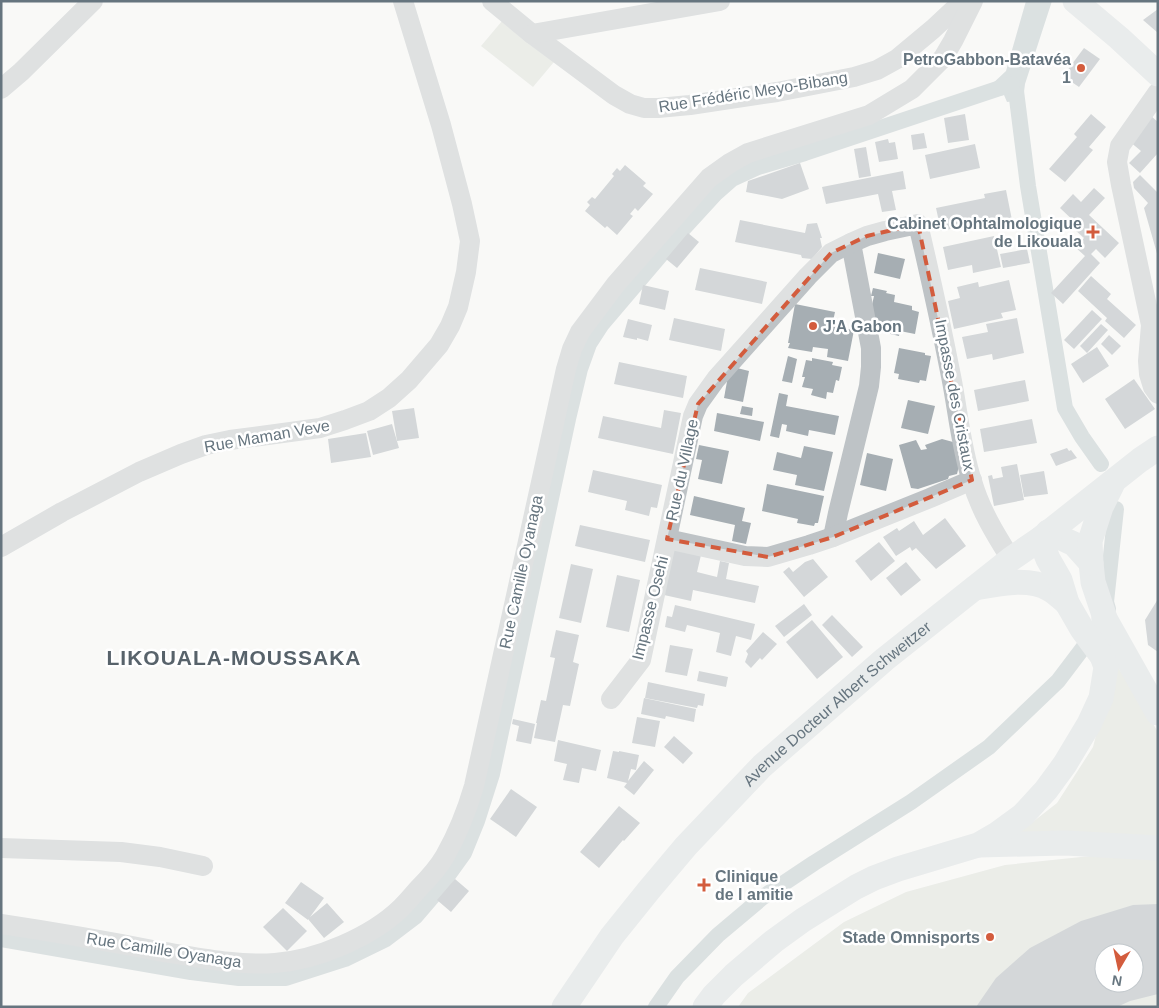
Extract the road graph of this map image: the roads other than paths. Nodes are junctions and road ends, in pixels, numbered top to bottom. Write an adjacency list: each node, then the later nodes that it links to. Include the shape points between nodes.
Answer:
1 (93, 1): 10 (street)
2 (403, 1): 21 (street, Rue Maman Veve, via 441,125 470,241 458,307 439,345 409,380 369,411 320,428 230,440 181,454 62,512)
3 (492, 1): 8 (street, Rue Frédéric Meyo-Bibang)
4 (720, 1): 8 (street)
5 (962, 1): 8 (street, Rue Frédéric Meyo-Bibang, via 897,59 876,70 777,92 658,108 630,104 614,95)
6 (973, 1): 34 (street, Rue Camille Oyanaga, via 943,58 912,89 869,115 768,146 730,162 709,178 616,284 580,332 566,369 469,803 445,856 400,909 365,934 331,950 304,959 276,963 210,960)
7 (1075, 1): 9 (main road)
8 (532, 34)
9 (1158, 74)
10 (1, 89)
11 (1158, 92): 14 (street, via 1120,146 1117,162 1151,325 1149,374)
12 (918, 224): 13 (street, Rue du Village); 16 (street, Impasse des Cristaux)
13 (851, 243): 19 (street, via 871,348 871,367); 20 (street, Rue du Village, via 831,253 808,276 716,378 698,404 692,416)
14 (1158, 394)
15 (1158, 448): 17 (main road, Avenue Docteur Albert Schweitzer)
16 (972, 480): 19 (street, Rue du Village); 22 (street, Impasse des Cristaux, via 982,508)
17 (1113, 482): 18 (main road, Avenue Docteur Albert Schweitzer); 23 (main road, via 1090,541)
18 (1044, 535): 22 (main road, Avenue Docteur Albert Schweitzer); 23 (main road, via 1074,544); 25 (main road, via 1048,558)
19 (833, 537): 20 (street, Rue du Village, via 768,558)
20 (667, 539): 28 (street, Impasse Osehi, via 641,660)
21 (1, 547)
22 (1011, 559): 24 (main road, Avenue Docteur Albert Schweitzer)
23 (1091, 563): 26 (main road, via 1093,582)
24 (975, 588): 25 (main road, via 1013,582 1030,583 1048,588); 35 (main road, Avenue Docteur Albert Schweitzer, via 886,659 762,766 649,890 612,936)
25 (1067, 603): 27 (main road)
26 (1104, 615): 27 (main road); 29 (main road)
27 (1102, 656): 30 (main road, via 1106,667 1100,698 1065,764 1023,815)
28 (611, 699)
29 (1158, 713)
30 (978, 845): 32 (main road, via 1065,843); 36 (main road, via 874,878 856,887 774,941 734,975)
31 (1, 848): 33 (street, via 121,852)
32 (1158, 848)
33 (202, 866)
34 (1, 924)
35 (564, 1007)
36 (705, 1007)

